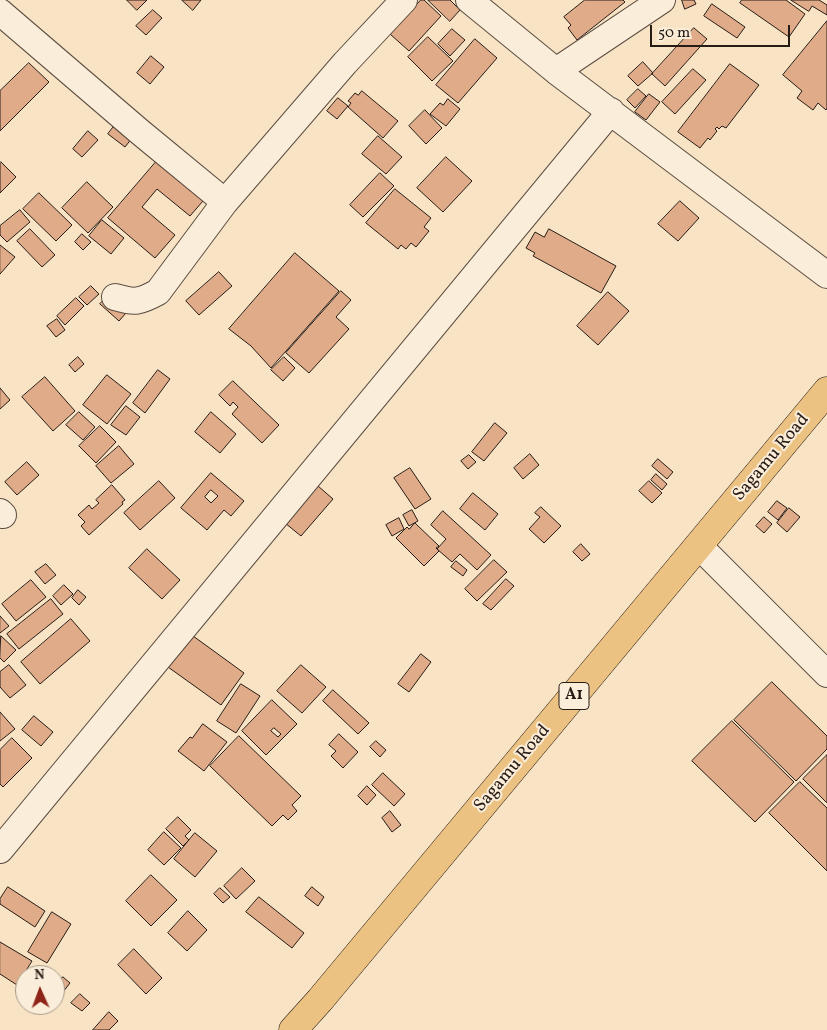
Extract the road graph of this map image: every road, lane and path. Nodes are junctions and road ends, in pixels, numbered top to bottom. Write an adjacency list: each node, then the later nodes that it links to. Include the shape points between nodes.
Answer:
1 (404, 0): 7 (street)
2 (469, 0): 5 (street)
3 (662, 0): 5 (street)
4 (0, 12): 7 (street)
5 (556, 71): 6 (street)
6 (611, 111): 8 (street); 13 (street)
7 (225, 202): 9 (street, via 158,292 142,301)
8 (827, 275)
9 (115, 297)
10 (827, 391): 11 (highway, Sagamu Road / A1)
11 (699, 546): 12 (street); 14 (highway, Sagamu Road / A1)
12 (827, 674)
13 (2, 842)
14 (293, 1030)

